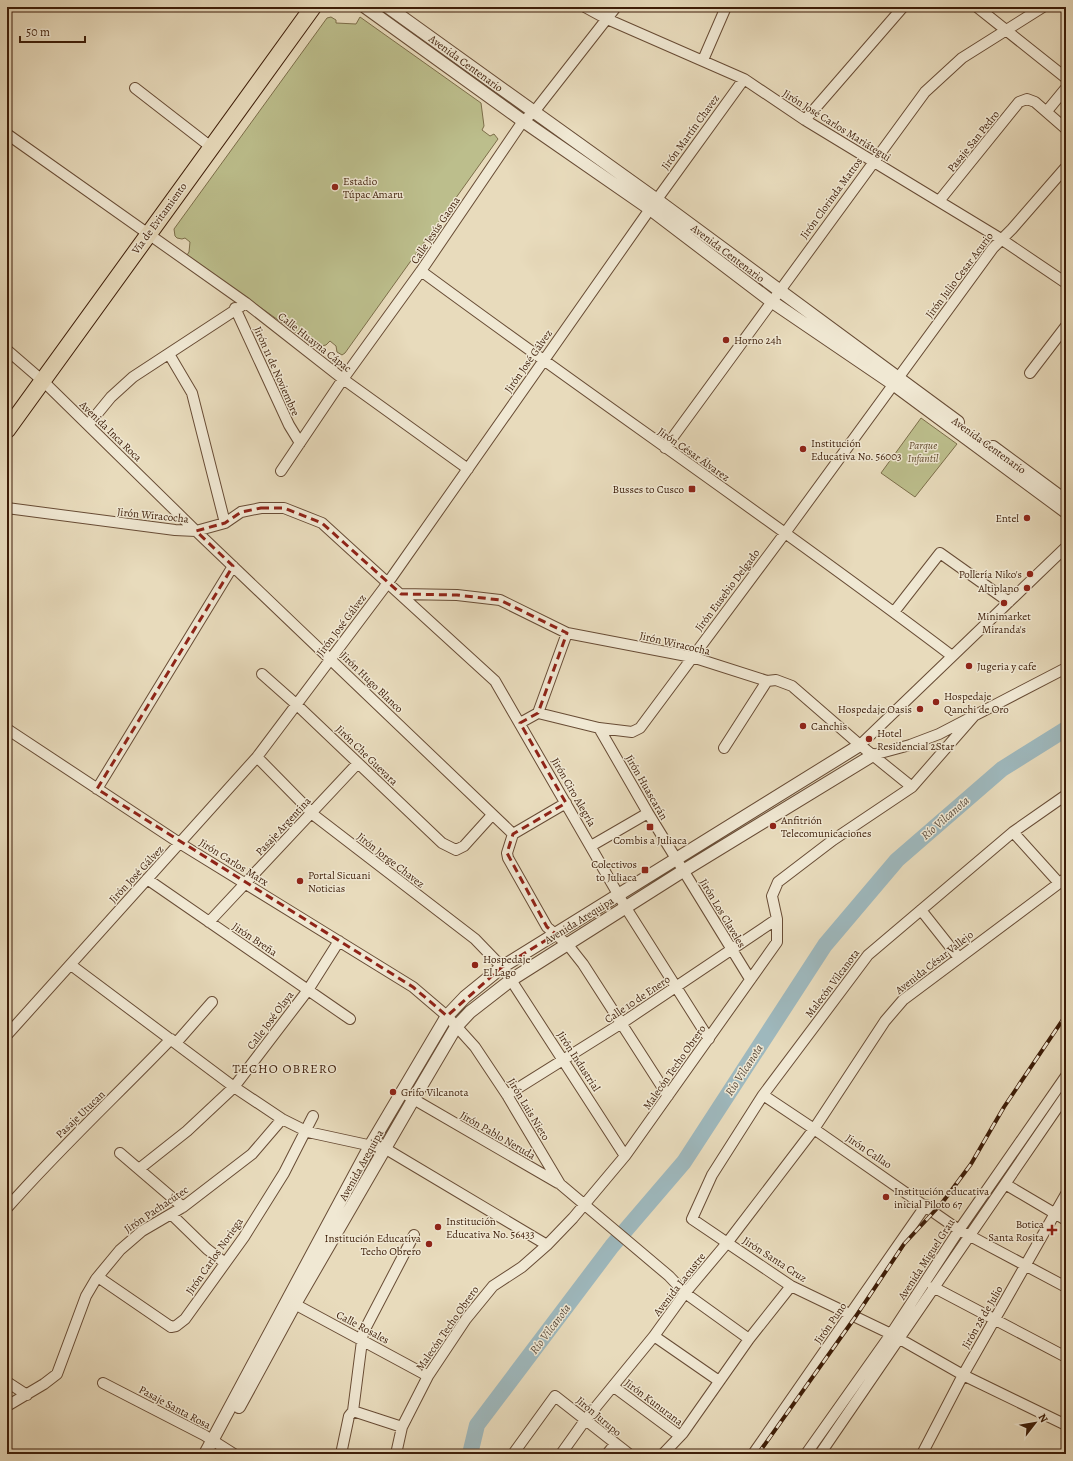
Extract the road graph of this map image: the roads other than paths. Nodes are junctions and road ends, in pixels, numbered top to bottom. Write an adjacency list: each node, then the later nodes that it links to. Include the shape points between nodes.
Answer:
1 (313, 7): 23 (highway, Vía de Evitamiento)
2 (365, 7): 20 (street)
3 (388, 7): 18 (street, Avenida Centenario)
4 (585, 7): 10 (street, Jirón José Carlos Mariátegui)
5 (616, 7): 10 (street, Calle Jesús Gaona)
6 (726, 7): 12 (street)
7 (902, 7): 19 (street)
8 (977, 7): 11 (street)
9 (1043, 7): 11 (street, Jirón Clorinda Mattos)
10 (607, 19): 12 (street, Jirón José Carlos Mariátegui); 18 (street, Calle Jesús Gaona)
11 (1006, 30): 13 (street); 24 (street, Jirón Clorinda Mattos, via 942,74 925,92)
12 (703, 60): 14 (street, Jirón José Carlos Mariátegui)
13 (1066, 78)
14 (744, 79): 19 (street, Jirón José Carlos Mariátegui); 27 (street, Jirón Martín Chavez)
15 (135, 88): 23 (street)
16 (1066, 88): 17 (street)
17 (1047, 111): 21 (street); 26 (street, Pasaje San Pedro, via 1027,99 1019,102)
18 (534, 112): 20 (street, Calle Jesús Gaona); 27 (street, Avenida Centenario)
19 (805, 120): 24 (street, Jirón José Carlos Mariátegui)
20 (523, 122): 27 (street); 30 (street, Calle Jesús Gaona)
21 (1066, 129)
22 (7, 134): 28 (street, Calle Huayna Cápac)
23 (211, 147): 28 (highway, Vía de Evitamiento)
24 (872, 162): 26 (street, Jirón José Carlos Mariátegui); 32 (street, Jirón Clorinda Mattos)
25 (1066, 167): 29 (street, Jirón Julio Cesar Acurio)
26 (939, 201): 29 (street, Jirón José Carlos Mariátegui)
27 (653, 204): 32 (street, Avenida Centenario); 33 (street); 39 (street, Jirón José Gálvez)
28 (148, 233): 34 (street, Calle Huayna Cápac); 43 (highway, Vía de Evitamiento)
29 (1001, 239): 31 (street, Jirón José Carlos Mariátegui); 42 (street, Jirón Julio Cesar Acurio)
30 (422, 271): 39 (street, Jirón César Álvarez); 41 (street, Calle Jesús Gaona)
31 (1066, 283)
32 (778, 290): 33 (street, Jirón Clorinda Mattos); 42 (street, Avenida Centenario)
33 (771, 301): 42 (street); 47 (street, Jirón Clorinda Mattos)
34 (246, 303): 35 (street); 41 (street, Calle Huayna Cápac)
35 (236, 308): 38 (street); 46 (street, Jirón 11 de Noviembre, via 289,426)
36 (1066, 326): 40 (street)
37 (7, 350): 43 (street, Avenida Inca Roca)
38 (169, 354): 44 (street, via 133,377 111,397); 53 (street, via 192,393)
39 (543, 362): 47 (street, Jirón César Álvarez); 48 (street, Jirón José Gálvez)
40 (1030, 373)
41 (343, 379): 46 (street, Calle Jesús Gaona); 48 (street, Calle Huayna Cápac)
42 (896, 381): 50 (street, Avenida Centenario); 52 (street); 55 (street, Jirón Eusebio Delgado)
43 (44, 382): 44 (street, Avenida Inca Roca); 45 (highway, Vía de Evitamiento)
44 (88, 425): 54 (street, Avenida Inca Roca)
45 (7, 430)
46 (300, 443): 49 (street, Calle Jesús Gaona)
47 (665, 448): 55 (street, Jirón César Álvarez)
48 (468, 469): 58 (street, Jirón José Gálvez)
49 (281, 471)
50 (1066, 501)
51 (7, 508): 54 (street, Jirón Wiracocha, via 148,528)
52 (1066, 512)
53 (225, 523): 54 (street, Jirón Wiracocha); 58 (street, Jirón Wiracocha, via 242,512 262,508 284,508 322,523)
54 (196, 531): 57 (street, Jirón Hugo Blanco)
55 (785, 533): 61 (street, Jirón César Álvarez); 64 (street, Jirón Eusebio Delgado)
56 (1066, 547): 60 (street, Avenida Arequipa)
57 (233, 566): 65 (street, Jirón Hugo Blanco); 81 (street)
58 (387, 584): 59 (street, Jirón Ciro Alegría); 65 (street, Jirón José Gálvez)
59 (401, 594): 62 (street, Jirón Wiracocha, via 458,595 500,600); 72 (street, Jirón Ciro Alegría, via 495,681)
60 (1009, 602): 61 (street, via 940,553); 63 (street, Avenida Arequipa)
61 (894, 612): 63 (street, Jirón César Álvarez)
62 (567, 633): 64 (street, Jirón Wiracocha); 70 (street)
63 (952, 656): 75 (street, Avenida Arequipa)
64 (692, 657): 68 (street, Jirón Wiracocha); 73 (street, Jirón Eusebio Delgado, via 640,728 632,732)
65 (331, 659): 69 (street, Jirón José Gálvez); 86 (street, Jirón Hugo Blanco)
66 (1066, 668): 71 (street)
67 (262, 674): 69 (street, Jirón Che Guevara)
68 (766, 681): 75 (street, Jirón Wiracocha, via 776,680 792,686); 76 (street)
69 (297, 705): 78 (street, Jirón José Gálvez); 79 (street, Jirón Che Guevara)
70 (538, 713): 72 (street); 73 (street, Jirón Eusebio Delgado)
71 (974, 716): 77 (street, via 939,734); 80 (street, Malecón Techo Obrero)
72 (520, 723): 83 (street, Jirón Ciro Alegría)
73 (599, 728): 85 (street, Jirón Huascarán)
74 (7, 729): 81 (street, Jirón Carlos Marx)
75 (860, 745): 77 (street, Jirón Wiracocha); 91 (street, Avenida Arequipa)
76 (724, 748)
77 (873, 755): 80 (street, Jirón Wiracocha); 92 (street, Avenida Arequipa)
78 (257, 757): 84 (street, Jirón Jorge Chavez); 89 (street, Jirón José Gálvez)
79 (358, 764): 84 (street, Pasaje Argentina); 86 (street, Jirón Che Guevara, via 442,843 456,850 464,846)
80 (912, 787): 99 (street, Malecón Techo Obrero, via 833,840 778,882 772,896)
81 (97, 789): 89 (street, Jirón Carlos Marx)
82 (1066, 795): 87 (street, Malecón Vilcanota)
83 (566, 803): 88 (street); 90 (street, Jirón Ciro Alegría)
84 (312, 813): 95 (street, Pasaje Argentina); 107 (street, Jirón Jorge Chavez, via 475,938)
85 (648, 813): 90 (street); 91 (street, Jirón Huascarán)
86 (492, 815): 88 (street, Jirón Hugo Blanco)
87 (1013, 832): 94 (street); 98 (street, Malecón Vilcanota)
88 (513, 834): 101 (street, via 508,858 547,927)
89 (181, 844): 93 (street, Jirón José Gálvez); 95 (street, Jirón Carlos Marx)
90 (591, 846): 96 (street, Jirón Ciro Alegría)
91 (676, 859): 92 (street, Jirón Los Claveles); 96 (street, Avenida Arequipa)
92 (683, 870): 97 (street, Avenida Arequipa); 104 (street, Jirón Los Claveles)
93 (147, 880): 100 (street, Jirón Breña); 106 (street, Jirón José Gálvez)
94 (1062, 881): 105 (street, Avenida César Vallejo)
95 (245, 884): 100 (street, Pasaje Argentina); 102 (street, Jirón Carlos Marx)
96 (619, 895): 97 (street, Jirón Ciro Alegría); 101 (street, Avenida Arequipa)
97 (626, 908): 103 (street, Avenida Arequipa); 110 (street, Jirón Ciro Alegría)
98 (921, 910): 105 (street); 125 (street, Malecón Vilcanota, via 868,955)
99 (777, 919): 104 (street, Calle 10 de Enero); 108 (street, Malecón Techo Obrero, via 777,942)
100 (209, 922): 111 (street, Jirón Breña)
101 (556, 934): 103 (street); 107 (street, Avenida Arequipa)
102 (339, 941): 111 (street, Calle José Olaya); 113 (street, Jirón Carlos Marx, via 413,988)
103 (568, 945): 109 (street, Avenida Arequipa); 115 (street)
104 (732, 950): 108 (street, Jirón Los Claveles); 110 (street, Calle 10 de Enero)
105 (959, 958): 131 (street, Avenida César Vallejo, via 903,1000 884,1021)
106 (71, 965): 117 (street, Jirón José Gálvez); 119 (street)
107 (502, 967): 109 (street, Jirón Jorge Chavez); 113 (street, Avenida Arequipa, via 465,997)
108 (750, 979): 118 (street, Malecón Techo Obrero)
109 (511, 980): 116 (street, Avenida Arequipa, via 476,1006); 120 (street, Jirón Industrial)
110 (675, 987): 115 (street, Calle 10 de Enero); 118 (street, Jirón Ciro Alegría)
111 (308, 990): 114 (street, Jirón Breña); 122 (street, Calle José Olaya)
112 (212, 1002): 119 (street, Pasaje Utucan)
113 (447, 1016): 116 (street, Jirón Luis Nieto); 123 (street, Avenida Arequipa)
114 (350, 1019)
115 (622, 1023): 120 (street, Calle 10 de Enero); 127 (street)
116 (456, 1027): 124 (street, Jirón Luis Nieto, via 475,1047); 128 (street, Avenida Arequipa)
117 (7, 1035)
118 (709, 1039): 127 (street, Malecón Techo Obrero)
119 (174, 1041): 122 (street); 144 (street, Pasaje Utucan, via 52,1158)
120 (564, 1060): 124 (street, Calle 10 de Enero); 136 (street, Jirón Industrial)
121 (1066, 1078): 149 (street, Avenida Miguel Grau)
122 (234, 1087): 130 (street); 137 (street, Calle José Olaya, via 187,1131)
123 (403, 1093): 128 (street, Jirón Pablo Neruda); 133 (street, Avenida Arequipa)
124 (507, 1095): 138 (street, Jirón Luis Nieto)
125 (763, 1095): 131 (street, Jirón Callao); 147 (street, Malecón Vilcanota, via 712,1175)
126 (1066, 1095): 139 (street, Avenida Miguel Grau)
127 (668, 1096): 136 (street, Malecón Techo Obrero)
128 (413, 1100): 134 (street, Avenida Arequipa); 138 (street, Jirón Pablo Neruda)
129 (313, 1116): 132 (street, Jirón Carlos Noriega)
130 (282, 1119): 132 (street); 143 (street, Jirón Pachacútec, via 252,1154)
131 (814, 1128): 142 (street, Jirón Callao); 152 (street, Avenida Lacustre)
132 (304, 1130): 133 (street); 154 (street, Jirón Carlos Noriega, via 284,1173 244,1238)
133 (370, 1146): 134 (street); 161 (street, Avenida Arequipa)
134 (386, 1149): 153 (street); 161 (street, Avenida Arequipa)
135 (120, 1153): 137 (street)
136 (625, 1156): 141 (street, Malecón Techo Obrero)
137 (139, 1169): 143 (street)
138 (560, 1184): 141 (street, Jirón Luis Nieto)
139 (1005, 1184): 146 (street); 151 (street, Avenida Miguel Grau)
140 (1066, 1194): 146 (street, Jirón 28 de Julio)
141 (584, 1203): 153 (street, Malecón Techo Obrero); 160 (street, Jirón Luis Nieto, via 669,1276)
142 (926, 1205): 149 (street, Jirón Callao); 162 (street, Jirón Puno)
143 (183, 1207): 145 (street, Jirón Pachacútec)
144 (7, 1208)
145 (171, 1214): 154 (street); 156 (street, Jirón Pachacútec, via 142,1230 120,1250)
146 (1055, 1214): 148 (street); 155 (street, Jirón 28 de Julio)
147 (692, 1219): 152 (street, Jirón Santa Cruz)
148 (1066, 1220)
149 (960, 1230): 151 (street, Jirón Callao); 165 (street, Avenida Miguel Grau)
150 (414, 1235): 167 (street, via 363,1333)
151 (969, 1236): 155 (street, Jirón Callao); 158 (street, Avenida Miguel Grau)
152 (727, 1243): 157 (street, Jirón Santa Cruz); 160 (street, Avenida Lacustre)
153 (547, 1245): 170 (street, Malecón Techo Obrero, via 522,1267 492,1286 466,1319)
154 (225, 1263): 156 (street, Jirón Carlos Noriega, via 185,1318 174,1327)
155 (1025, 1266): 159 (street, Jirón Callao); 163 (street, Jirón 28 de Julio)
156 (98, 1277): 175 (street, Jirón Pachacútec, via 86,1296 57,1374)
157 (791, 1286): 162 (street, Jirón Santa Cruz); 166 (street)
158 (933, 1287): 163 (street); 165 (street, Avenida Miguel Grau)
159 (1066, 1287)
160 (685, 1293): 164 (street, Avenida Lacustre); 166 (street, Jirón Luis Nieto)
161 (291, 1302): 167 (street, Calle Rosales); 183 (street, Avenida Arequipa)
162 (851, 1314): 165 (street, Jirón Santa Cruz); 193 (street, Jirón Puno)
163 (993, 1319): 168 (street); 169 (street, Jirón 28 de Julio)
164 (654, 1336): 171 (street); 174 (street, Avenida Lacustre)
165 (895, 1336): 169 (street, Jirón Santa Cruz); 194 (street, Avenida Miguel Grau); 195 (street, Avenida Miguel Grau)
166 (749, 1339): 171 (street)
167 (362, 1340): 170 (street, Calle Rosales); 177 (street)
168 (1066, 1357)
169 (963, 1375): 179 (street, Jirón Santa Cruz); 196 (street, Jirón 28 de Julio)
170 (428, 1376): 180 (street, Malecón Techo Obrero)
171 (719, 1381): 181 (street)
172 (7, 1382): 175 (street)
173 (103, 1383): 183 (street, Pasaje Santa Rosa)
174 (614, 1387): 178 (street, Avenida Lacustre); 181 (street, Jirón Kunurana)
175 (27, 1395): 176 (street, Jirón Pachacútec)
176 (7, 1406)
177 (353, 1411): 180 (street); 186 (street, via 349,1416)
178 (586, 1419): 182 (street, Jirón Jurupo); 188 (street, Jirón Jurupo, via 555,1396); 189 (street, Avenida Lacustre)
179 (1066, 1426)
180 (402, 1427): 187 (street, Malecón Techo Obrero)
181 (680, 1436): 192 (street)
182 (615, 1444): 190 (street); 191 (street, Jirón Jurupo)
183 (214, 1447): 184 (street, Avenida Arequipa); 185 (street, Pasaje Santa Rosa)
184 (205, 1454)
185 (234, 1454)
186 (341, 1454)
187 (396, 1454)
188 (513, 1454)
189 (561, 1454)
190 (607, 1454)
191 (629, 1454)
192 (663, 1454)
193 (753, 1454)
194 (807, 1454)
195 (820, 1454)
196 (922, 1454)

